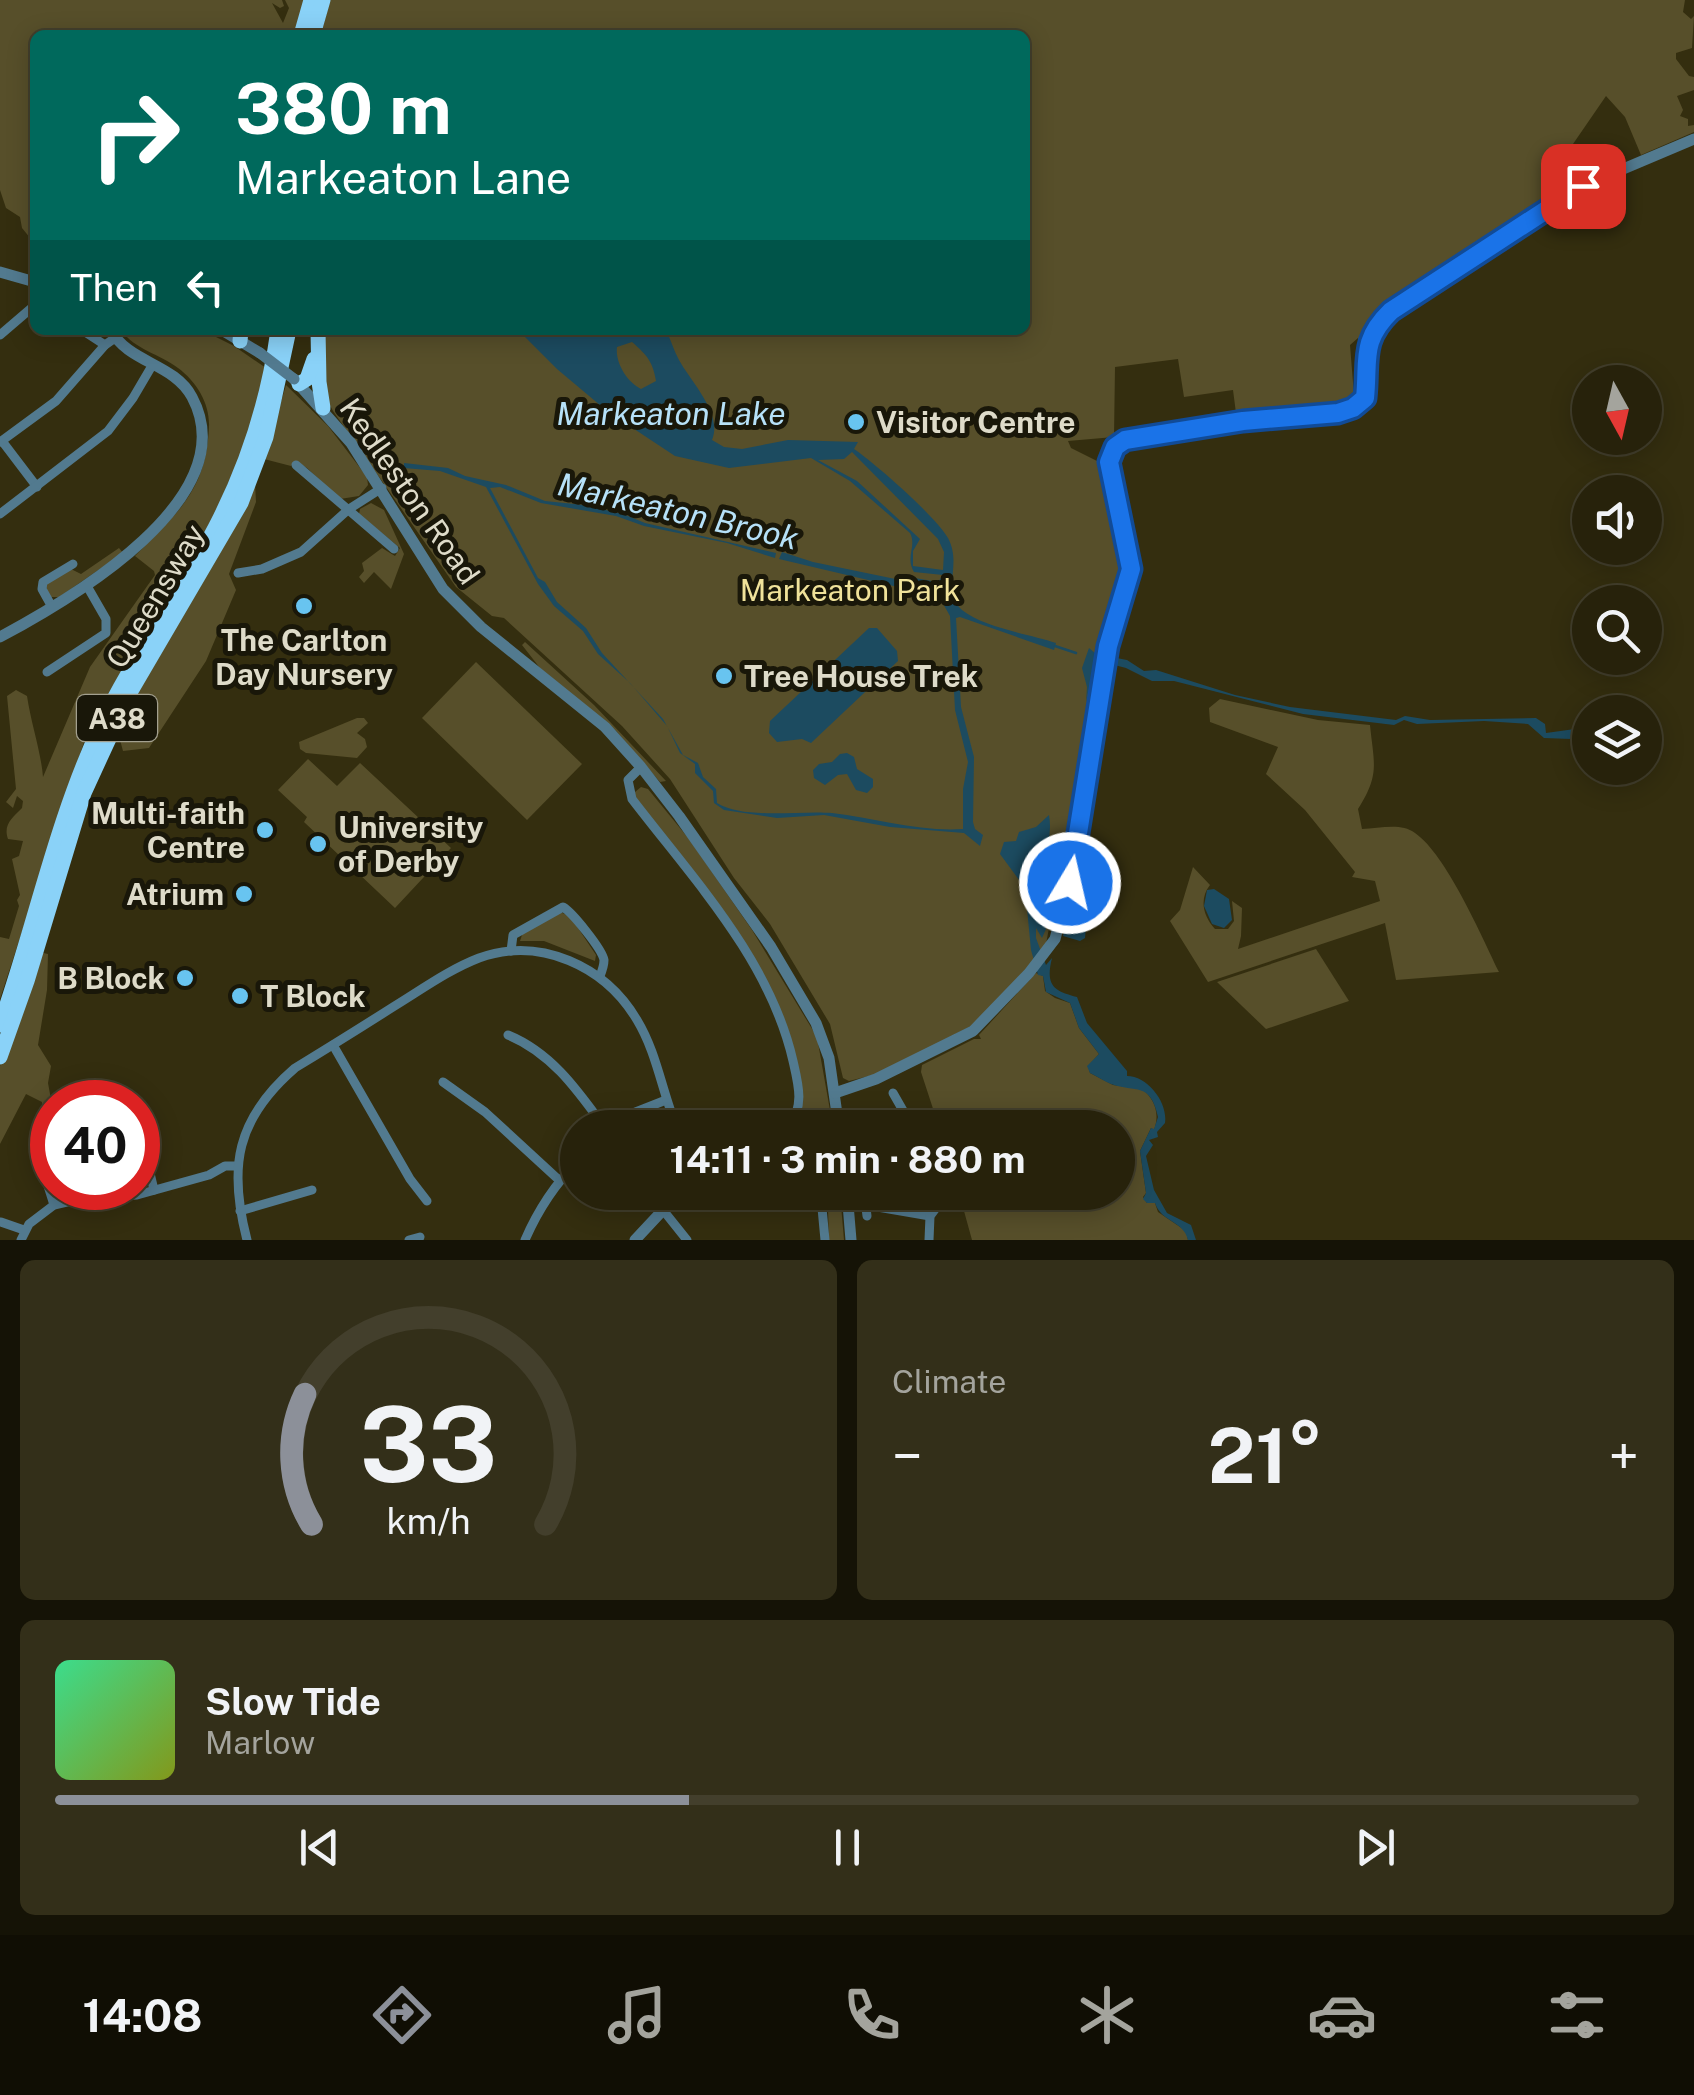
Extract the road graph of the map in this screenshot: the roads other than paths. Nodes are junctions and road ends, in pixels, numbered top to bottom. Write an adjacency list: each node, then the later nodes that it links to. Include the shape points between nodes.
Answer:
1 (312, 0): 3 (highway)
2 (323, 0): 3 (highway)
3 (309, 30)
4 (1694, 139): 38 (street, via 1583,186 1391,311 1370,338 1365,398 1353,408 1120,442 1109,462 1131,569 1108,646 1076,858 1056,939 974,1031)
5 (0, 272): 6 (street)
6 (30, 281)
7 (30, 309): 8 (street)
8 (0, 335)
9 (240, 335): 15 (street, Kedleston Road, bridge)
10 (277, 335): 33 (highway, Queensway / A38, via 261,414 230,498 87,756)
11 (289, 335): 36 (highway, Queensway / A38, via 266,436 240,503 131,691 84,794)
12 (110, 338): 14 (street); 17 (street, via 60,397)
13 (318, 338): 15 (highway, via 310,373); 16 (highway)
14 (153, 364): 19 (street, via 108,432); 26 (street, via 180,381 194,400 202,424 198,464 160,522)
15 (296, 382): 16 (street, Kedleston Road)
16 (323, 408): 20 (street, Kedleston Road)
17 (1, 442): 19 (street)
18 (296, 465): 21 (street)
19 (37, 486): 22 (street)
20 (382, 488): 21 (street); 30 (street, Kedleston Road, via 457,604 590,713)
21 (348, 509): 23 (street); 25 (street, via 301,552)
22 (0, 514)
23 (394, 549)
24 (73, 564): 27 (street, via 43,582)
25 (238, 573)
26 (87, 586): 27 (street); 29 (street, via 106,618 106,633)
27 (52, 608): 28 (street)
28 (0, 637)
29 (47, 672)
30 (642, 767): 38 (street, Kedleston Road, via 787,973 825,1042); 44 (street, via 628,780 632,800 736,935 777,1008)
31 (510, 952): 32 (street, via 543,952); 32 (street, via 513,935 562,906 602,954); 35 (street, via 452,971)
32 (600, 976): 40 (street, via 642,1028)
33 (0, 1024)
34 (508, 1035): 41 (street, via 544,1055)
35 (333, 1044): 47 (street, via 274,1087 243,1138); 51 (street)
36 (0, 1057)
37 (442, 1082): 48 (street)
38 (835, 1093): 45 (street, Kedleston Road)
39 (892, 1093): 46 (street)
40 (666, 1100): 42 (street); 43 (street)
41 (593, 1110)
42 (641, 1110)
43 (670, 1110)
44 (799, 1110)
45 (837, 1110)
46 (902, 1110)
47 (237, 1166): 49 (street); 53 (street)
48 (559, 1180): 63 (street)
49 (160, 1188)
50 (312, 1190): 53 (street)
51 (427, 1201)
52 (47, 1210): 61 (street)
53 (240, 1210): 62 (street)
54 (662, 1210): 64 (street); 65 (street)
55 (822, 1210): 66 (street)
56 (848, 1210): 67 (street)
57 (866, 1210): 59 (street)
58 (934, 1210): 59 (street)
59 (930, 1216): 68 (street)
60 (1, 1222): 61 (street)
61 (22, 1235)
62 (247, 1240)
63 (525, 1240)
64 (635, 1240)
65 (688, 1240)
66 (826, 1240)
67 (850, 1240)
68 (930, 1240)

